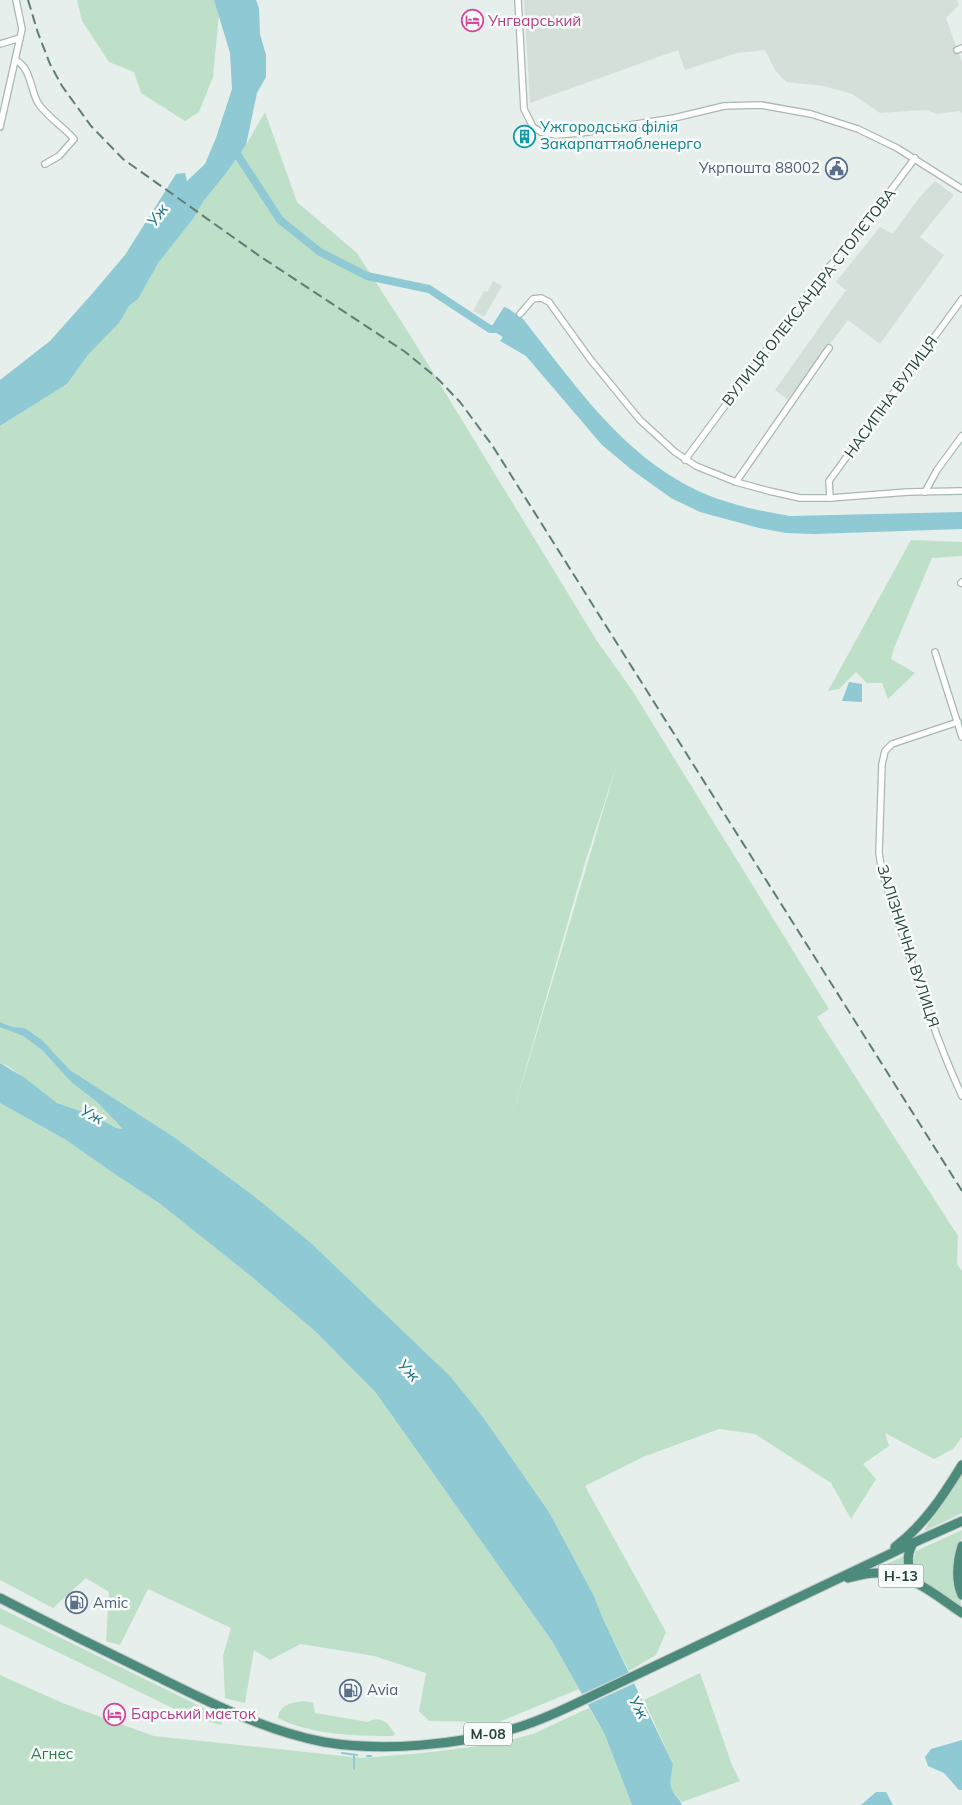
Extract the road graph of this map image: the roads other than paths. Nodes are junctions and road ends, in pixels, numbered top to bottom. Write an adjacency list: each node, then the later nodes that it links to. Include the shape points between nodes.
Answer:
1 (16, 0): 3 (street, via 22,29)
2 (518, 0): 7 (street, via 526,114 533,126 549,135 674,118 724,106 755,105 843,123)
3 (20, 38): 4 (street); 5 (street)
4 (0, 44)
5 (15, 60): 6 (street); 8 (street, via 29,76 39,104 74,139 59,156)
6 (0, 127)
7 (915, 158): 9 (street); 14 (street, ВУЛИЦЯ ОЛЕКСАНДРА СТОЛЄТОВА, via 865,226 817,281)
8 (45, 164)
9 (962, 189)
10 (962, 299): 18 (street, НАСИПНА ВУЛИЦЯ, via 830,481)
11 (520, 314): 14 (street, via 533,298 549,302 630,408 658,438)
12 (829, 348): 15 (street)
13 (962, 436): 17 (street)
14 (685, 460): 15 (street)
15 (736, 482): 18 (street, via 800,498)
16 (962, 491): 17 (street)
17 (925, 492): 18 (street)
18 (830, 498)
19 (935, 652): 20 (street)
20 (958, 722): 21 (street); 22 (street, ЗАЛІЗНИЧНА ВУЛИЦЯ, via 892,744 885,751 879,853 882,872 924,1000)
21 (962, 735)
22 (962, 1096)
23 (962, 1465): 27 (highway, Н-13, via 918,1529)
24 (962, 1521): 25 (highway, М-08)
25 (913, 1542): 27 (highway, М-08); 28 (highway, Н-13, via 908,1565)
26 (962, 1546): 30 (highway, via 957,1570)
27 (883, 1557): 29 (highway, М-08)
28 (915, 1581): 29 (highway, Н-13, via 873,1573); 32 (highway, Н-13)
29 (830, 1582): 31 (highway, М-08, via 555,1713 515,1728 446,1741 392,1746 322,1741 274,1728 188,1692)
30 (962, 1595)
31 (0, 1598)
32 (962, 1613)

